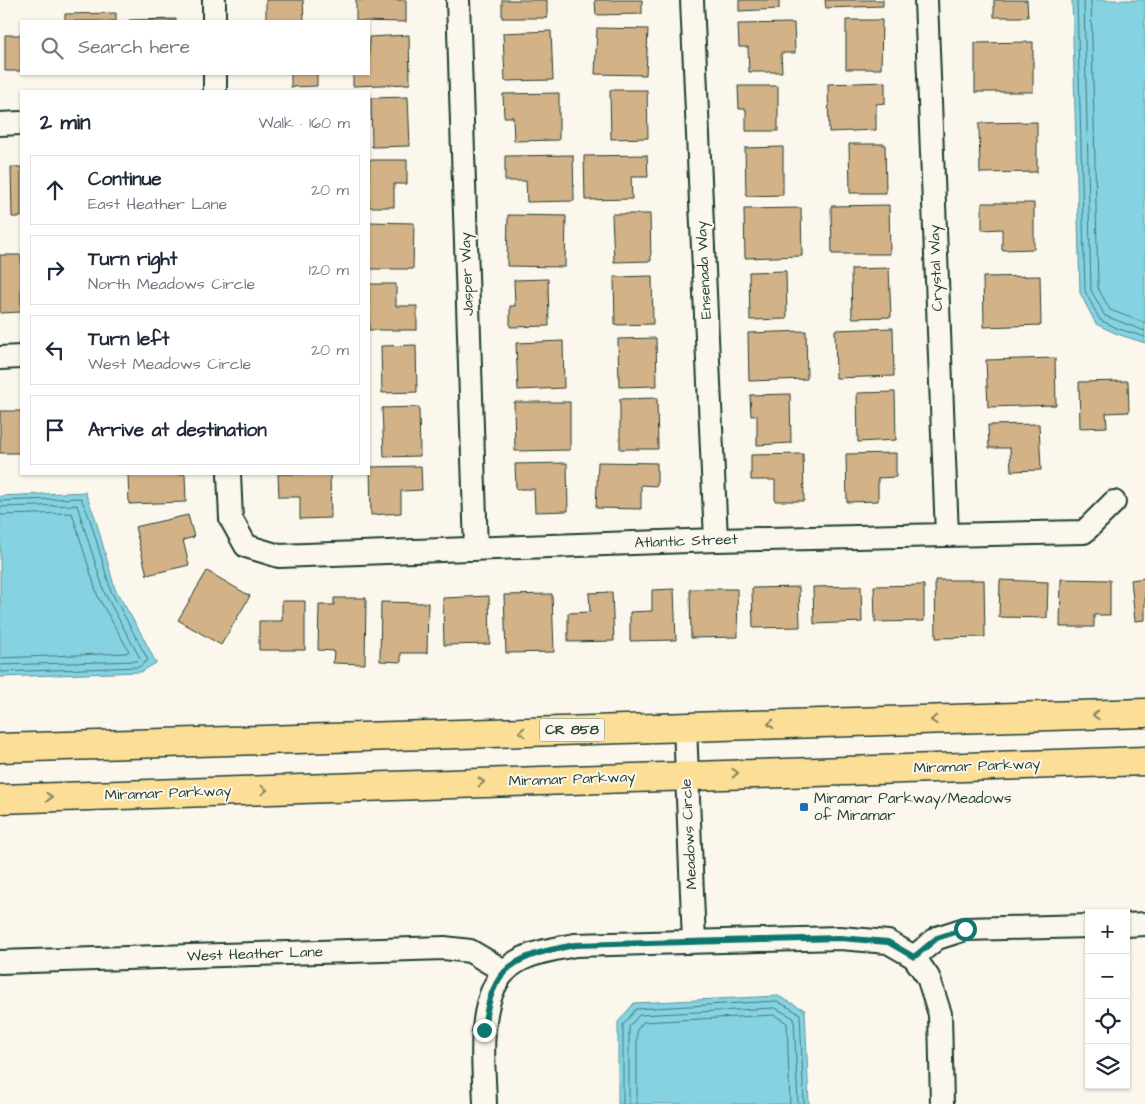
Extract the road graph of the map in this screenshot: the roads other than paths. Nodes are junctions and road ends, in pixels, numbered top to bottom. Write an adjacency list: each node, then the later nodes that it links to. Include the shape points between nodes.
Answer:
1 (214, 0): 5 (street)
2 (458, 0): 16 (street, Jasper Way)
3 (692, 0): 15 (street, Ensenada Way)
4 (926, 0): 14 (street, Crystal Way)
5 (214, 20)
6 (214, 75): 7 (street)
7 (215, 90)
8 (20, 123): 9 (street)
9 (0, 124)
10 (20, 357): 11 (street)
11 (0, 358)
12 (229, 475): 16 (street, Atlantic Street, via 231,519 246,546 279,556)
13 (1114, 502): 14 (street, Atlantic Street, via 1084,532)
14 (947, 536): 15 (street, Atlantic Street)
15 (716, 540): 16 (street, Atlantic Street)
16 (476, 549)
17 (1145, 713): 18 (main road, CR 858, one-way to 18)
18 (685, 727): 19 (main road, CR 858, one-way to 19); 21 (street, Meadows Circle)
19 (0, 748)
20 (1145, 760): 21 (main road, Miramar Parkway, one-way to 20)
21 (686, 775): 22 (main road, Miramar Parkway, one-way to 21); 26 (street, Meadows Circle)
22 (0, 799)
23 (1145, 924): 24 (street)
24 (1130, 925)
25 (1085, 926): 27 (street, via 965,929 937,938)
26 (694, 941): 27 (street, via 840,938 888,942); 29 (street, via 575,945 540,951 518,960)
27 (914, 957): 31 (street, via 928,977 940,1014)
28 (0, 962): 29 (street, West Heather Lane, via 444,948 470,951)
29 (504, 971): 30 (street, via 487,1003)
30 (485, 1104)
31 (942, 1104)

